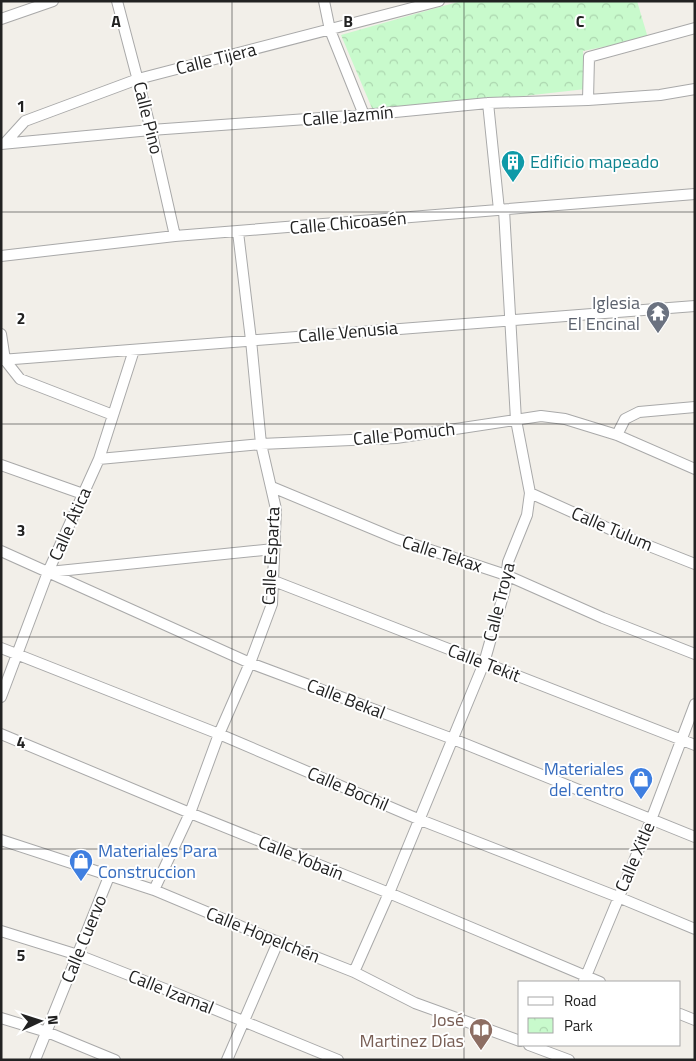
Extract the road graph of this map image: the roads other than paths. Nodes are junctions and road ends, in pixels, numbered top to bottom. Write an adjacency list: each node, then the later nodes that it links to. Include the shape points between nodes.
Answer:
1 (53, 1): 5 (street)
2 (117, 1): 8 (street, Calle Pino)
3 (324, 1): 7 (street)
4 (440, 1): 7 (street, Calle Tijera)
5 (1, 18)
6 (695, 28): 10 (street, via 589,57)
7 (330, 30): 8 (street, Calle Tijera); 12 (street)
8 (138, 79): 13 (street, Calle Pino); 14 (street, Calle Tijera, via 25,121)
9 (695, 89): 10 (street, Calle Jazmín)
10 (588, 100): 11 (street, Calle Jazmín)
11 (488, 103): 12 (street, Calle Jazmín); 16 (street, Calle Troya)
12 (364, 115): 13 (street, Calle Jazmín)
13 (151, 130): 14 (street, Calle Jazmín); 18 (street, Calle Pino)
14 (3, 143)
15 (695, 194): 16 (street, Calle Chicoasén)
16 (502, 210): 17 (street, Calle Chicoasén); 21 (street, Calle Troya)
17 (238, 232): 18 (street, Calle Chicoasén); 23 (street, Calle Esparta)
18 (175, 236): 19 (street, Calle Chicoasén)
19 (1, 256)
20 (695, 306): 21 (street, Calle Venusia)
21 (511, 319): 23 (street, Calle Venusia); 28 (street, Calle Troya)
22 (1, 334): 25 (street)
23 (251, 340): 24 (street, Calle Venusia); 30 (street, Calle Esparta)
24 (134, 350): 25 (street, Calle Venusia); 27 (street, Calle Ática)
25 (3, 360): 27 (street, via 20,379)
26 (695, 407): 29 (street, via 639,412 625,419)
27 (114, 414): 31 (street, Calle Ática)
28 (516, 420): 29 (street, Calle Pomuch, via 541,416 565,419); 30 (street, Calle Pomuch, via 396,438); 35 (street, Calle Troya)
29 (617, 435): 33 (street, Calle Pomuch)
30 (262, 444): 31 (street, Calle Pomuch); 34 (street, Calle Esparta)
31 (99, 459): 36 (street, Calle Ática)
32 (1, 465): 36 (street)
33 (695, 469)
34 (272, 487): 37 (street, Calle Esparta, via 276,509); 41 (street, Calle Tekax, via 397,539)
35 (530, 493): 39 (street, Calle Tulum); 41 (street, Calle Troya, via 527,515)
36 (83, 494): 40 (street, Calle Ática)
37 (274, 549): 40 (street); 42 (street, Calle Esparta)
38 (1, 551): 40 (street, Calle Bekal)
39 (695, 564)
40 (48, 572): 45 (street, Calle Ática); 46 (street, Calle Bekal)
41 (506, 575): 44 (street, Calle Tekax); 47 (street, Calle Troya)
42 (274, 581): 46 (street, Calle Esparta, via 272,604); 47 (street, Calle Tekit)
43 (1, 648): 45 (street, Calle Bochil)
44 (695, 654)
45 (18, 655): 48 (street, Calle Ática); 51 (street, Calle Bochil)
46 (250, 663): 51 (street, Calle Esparta); 52 (street, Calle Bekal)
47 (484, 663): 52 (street, Calle Troya); 53 (street, Calle Tekit)
48 (1, 697)
49 (695, 704): 53 (street, Calle Xitle)
50 (1, 734): 55 (street, Calle Yobaín)
51 (219, 734): 55 (street, Calle Esparta); 56 (street, Calle Bochil)
52 (453, 739): 56 (street, Calle Troya); 57 (street, Calle Bekal)
53 (681, 740): 54 (street, Calle Tekit); 57 (street, Calle Xitle)
54 (695, 745)
55 (190, 813): 61 (street, Calle Esparta); 62 (street, Calle Yobaín)
56 (418, 819): 62 (street, Calle Troya); 63 (street, Calle Bochil)
57 (651, 820): 58 (street, Calle Bekal); 63 (street, Calle Xitle)
58 (695, 837)
59 (1, 840): 60 (street, Calle Hopelchén)
60 (110, 874): 61 (street, Calle Hopelchén); 67 (street, Calle Cuervo)
61 (154, 890): 66 (street, Calle Hopelchén)
62 (389, 893): 68 (street, Calle Troya); 69 (street, Calle Yobaín)
63 (618, 897): 64 (street, Calle Bochil); 69 (street, Calle Xitle)
64 (695, 929)
65 (1, 931): 67 (street, Calle Izamal)
66 (278, 942): 68 (street, Calle Hopelchén); 73 (street)
67 (78, 955): 73 (street, Calle Izamal); 74 (street, Calle Cuervo)
68 (354, 972): 75 (street, Calle Hopelchén, via 415,1003)
69 (584, 979)
70 (681, 1014): 72 (street)
71 (1, 1018): 74 (street)
72 (695, 1020)
73 (244, 1022): 80 (street); 81 (street, Calle Izamal)
74 (47, 1032): 78 (street, Calle Cuervo); 79 (street)
75 (518, 1040)
76 (533, 1046): 77 (street)
77 (554, 1053): 82 (street)
78 (35, 1060)
79 (115, 1060)
80 (228, 1060)
81 (338, 1060)
82 (569, 1060)

